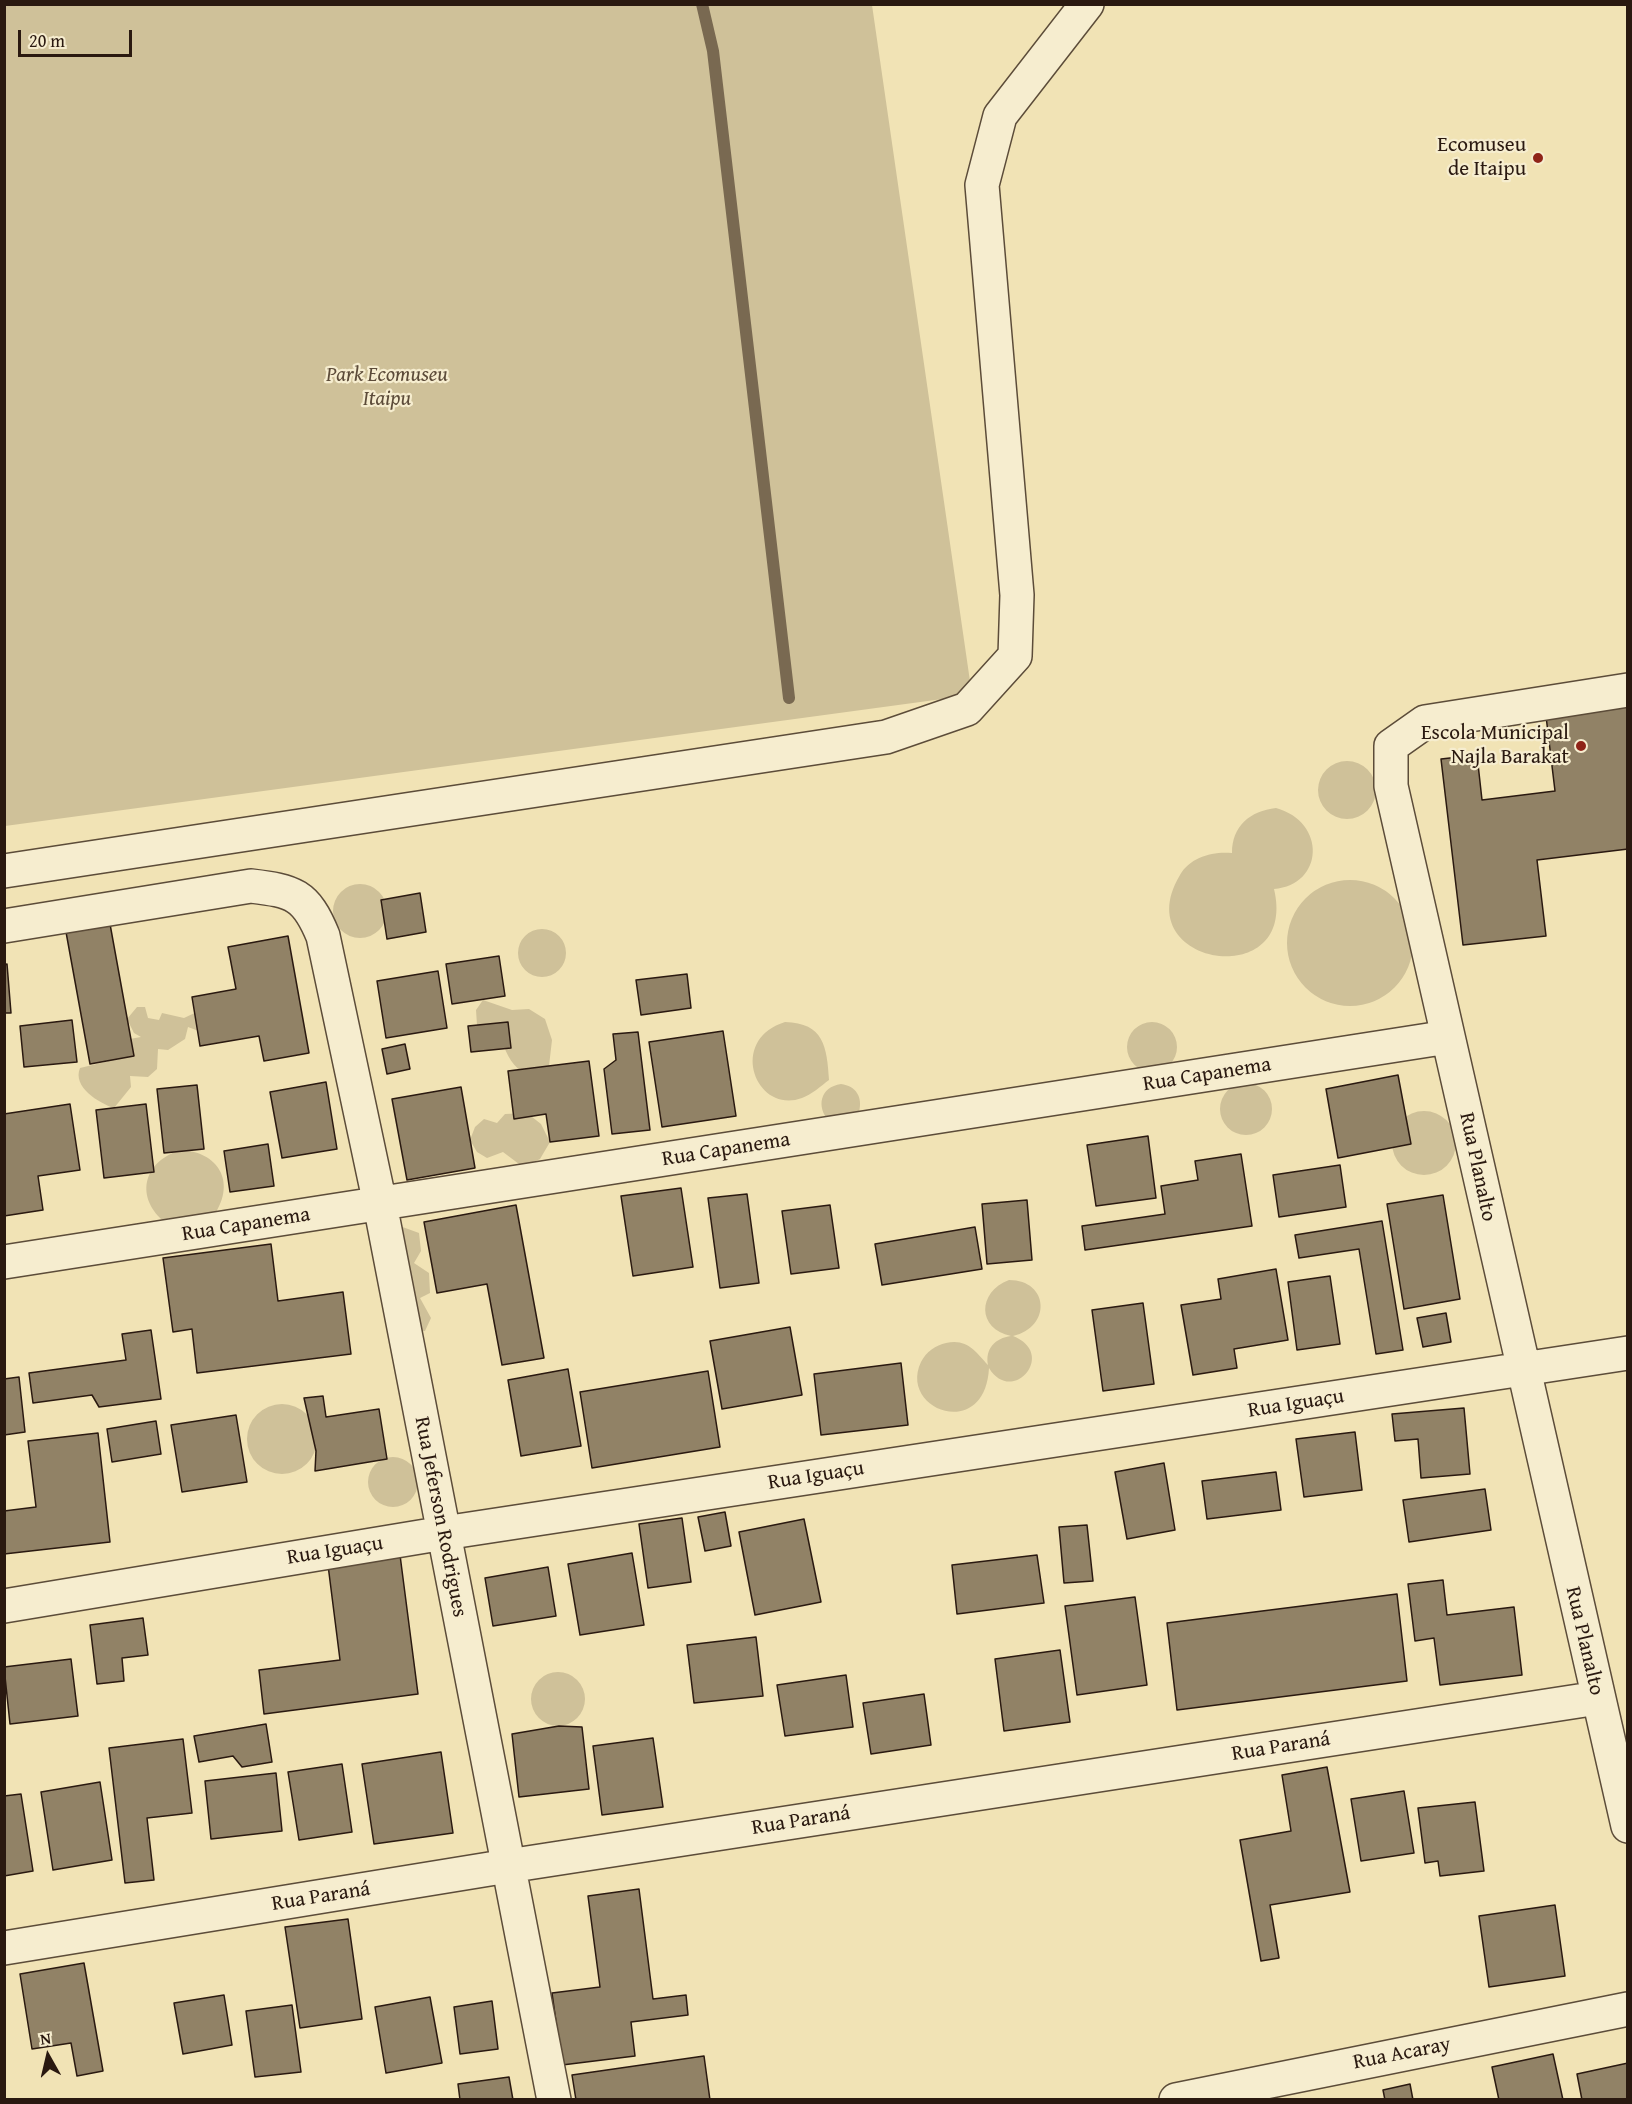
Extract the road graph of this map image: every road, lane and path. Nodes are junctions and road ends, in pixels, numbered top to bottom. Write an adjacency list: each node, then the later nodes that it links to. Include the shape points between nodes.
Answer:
1 (1087, 4): 3 (street, via 1000,116 982,185 1017,596 1015,656 968,709 886,736)
2 (1628, 690): 5 (street, Rua Planalto, via 1425,722 1391,746 1391,786)
3 (4, 871)
4 (4, 926): 6 (street, Rua Jeferson Rodrigues, via 250,886 288,891 313,911 323,936)
5 (1448, 1037): 6 (street, Rua Capanema); 9 (street, Rua Planalto)
6 (380, 1204): 7 (street, Rua Capanema); 10 (street, Rua Jeferson Rodrigues)
7 (4, 1262)
8 (1628, 1353): 9 (street, Rua Iguaçu)
9 (1522, 1370): 10 (street, Rua Iguaçu); 12 (street, Rua Planalto)
10 (444, 1533): 11 (street, Rua Iguaçu); 14 (street, Rua Jeferson Rodrigues)
11 (4, 1606)
12 (1598, 1698): 13 (street, Rua Planalto); 14 (street, Rua Paraná)
13 (1628, 1826)
14 (508, 1866): 15 (street, Rua Paraná); 17 (street, Rua Jeferson Rodrigues)
15 (4, 1948)
16 (1628, 2010): 18 (street, Rua Acaray)
17 (554, 2100)
18 (1176, 2100)

